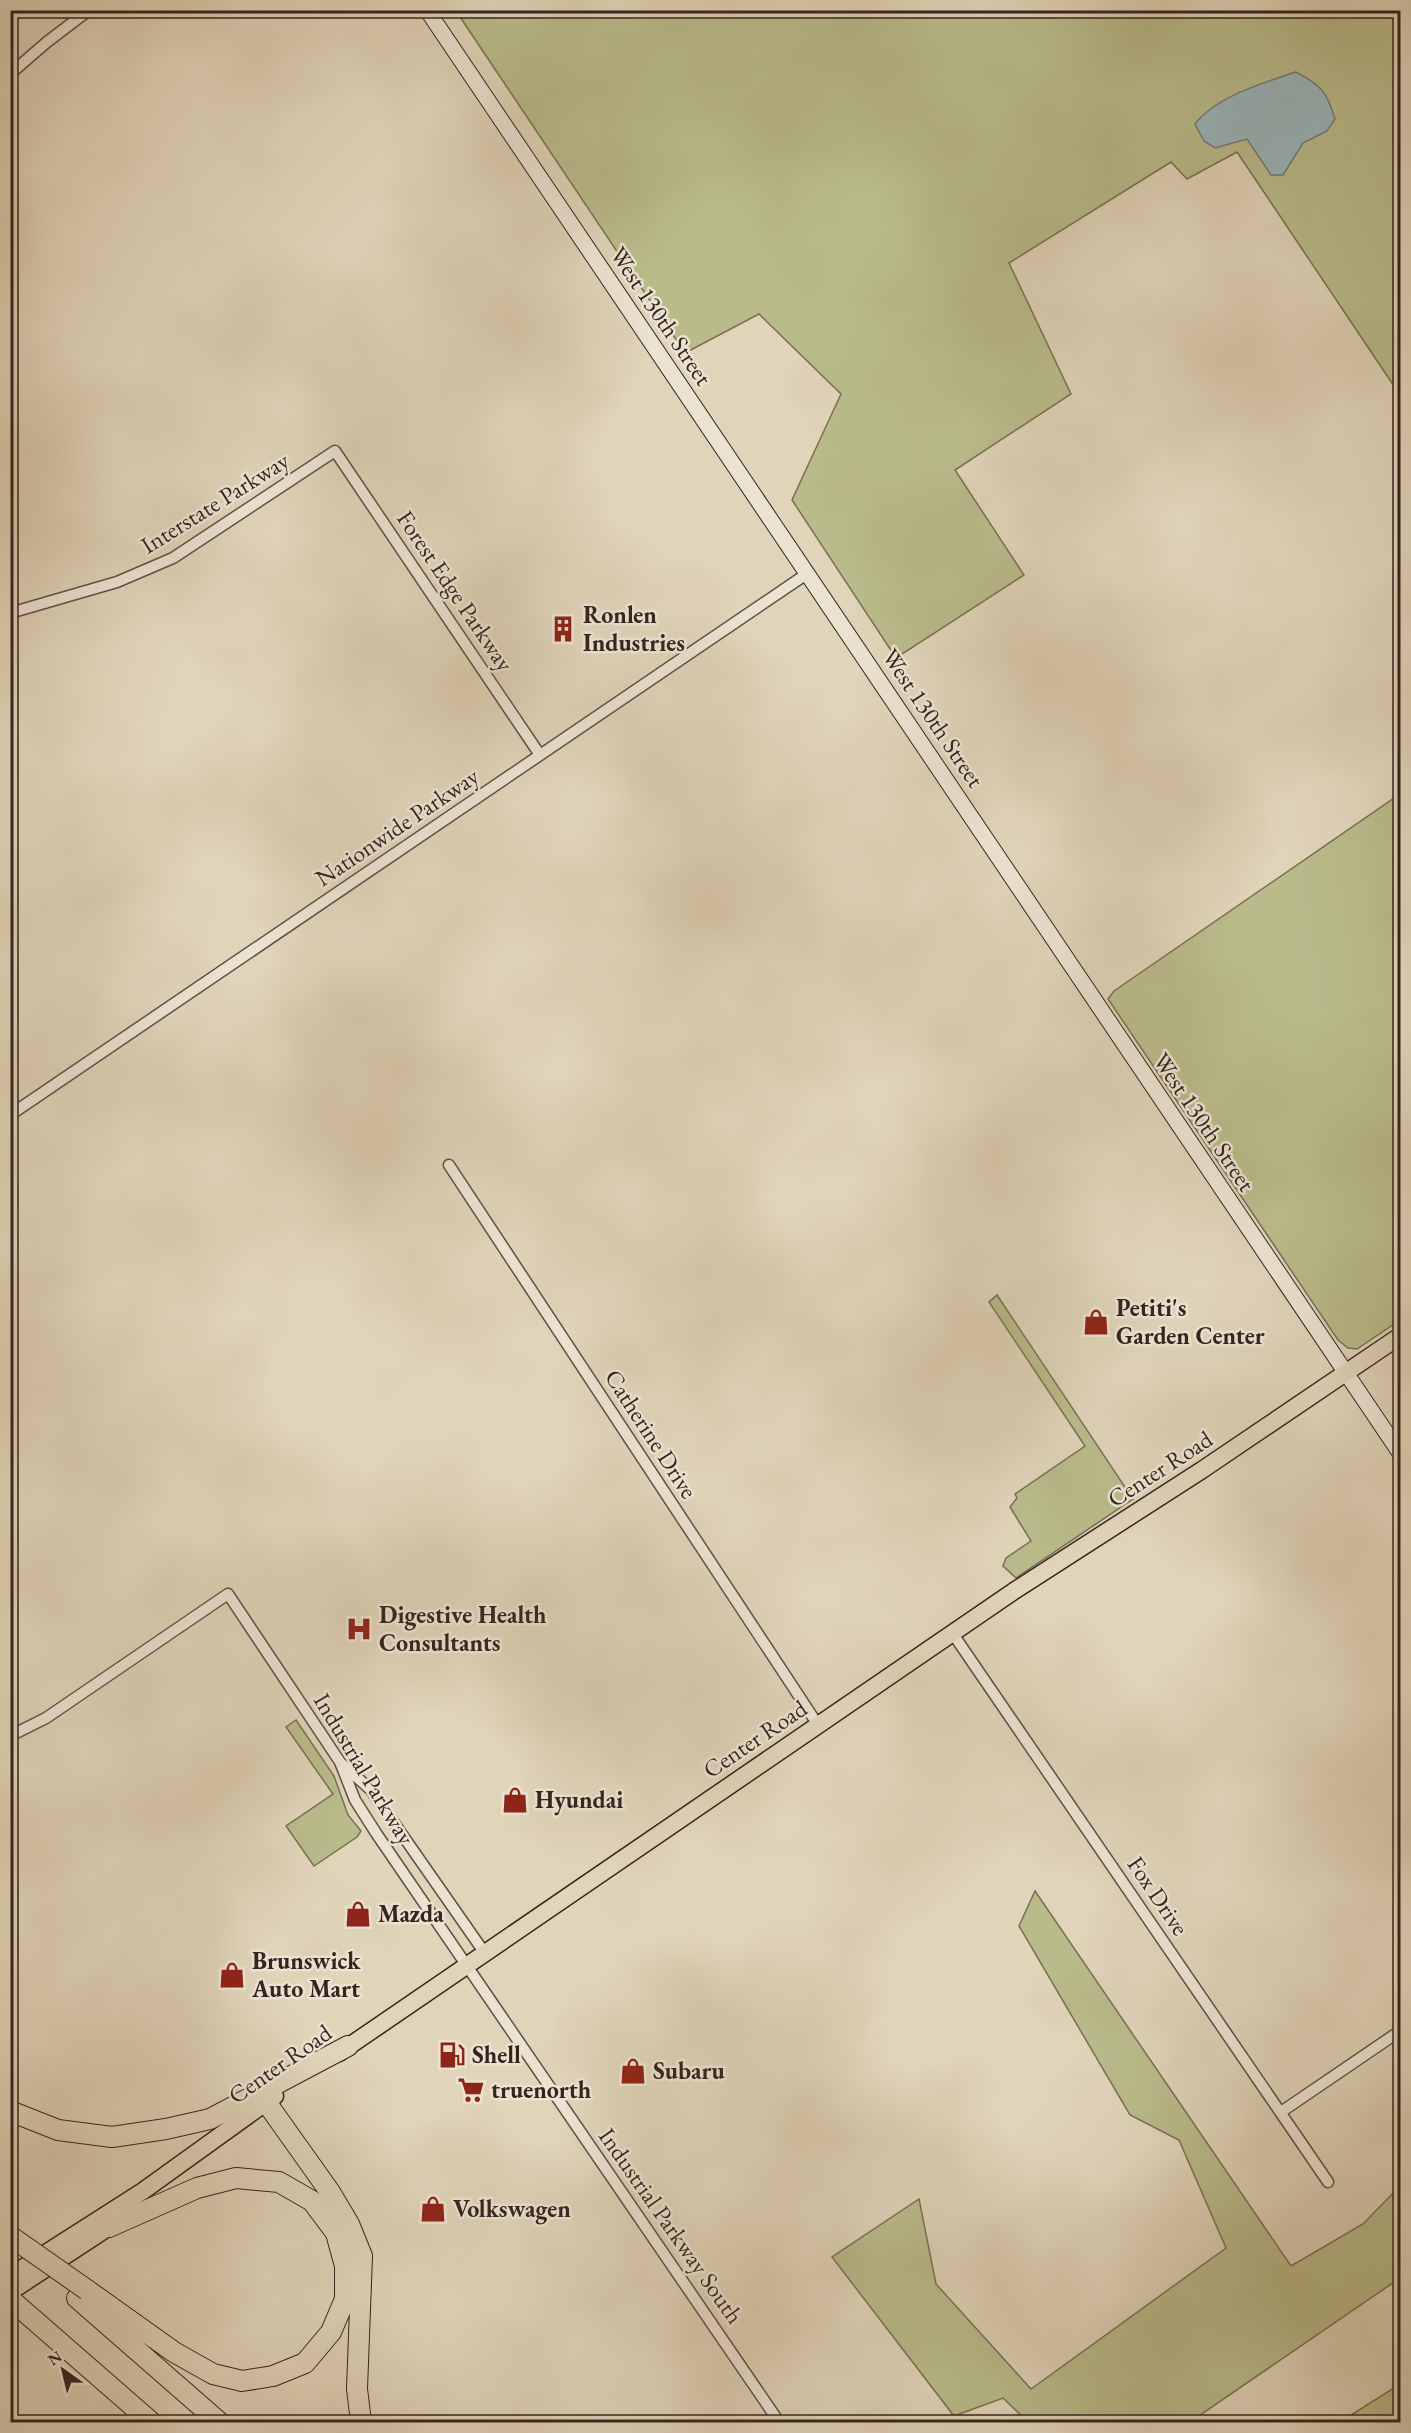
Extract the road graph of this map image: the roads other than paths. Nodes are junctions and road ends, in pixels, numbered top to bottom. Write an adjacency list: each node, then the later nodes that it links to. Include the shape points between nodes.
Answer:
1 (89, 10): 3 (street)
2 (427, 10): 5 (main road, West 130th Street)
3 (10, 74)
4 (334, 451): 6 (street, Interstate Parkway, via 174,558 117,582); 7 (street, Forest Edge Parkway)
5 (808, 573): 7 (street, Nationwide Parkway); 11 (main road, West 130th Street)
6 (10, 613)
7 (540, 755): 8 (street, Nationwide Parkway)
8 (10, 1115)
9 (449, 1166): 14 (street, Catherine Drive)
10 (1401, 1336): 11 (main road, Center Road)
11 (1347, 1373): 12 (main road, West 130th Street); 13 (main road, Center Road)
12 (1401, 1453)
13 (953, 1634): 14 (main road, Center Road); 23 (street, Fox Drive)
14 (818, 1725): 17 (main road, Center Road)
15 (10, 1736): 16 (street, Industrial Parkway, via 46,1718 228,1594)
16 (340, 1762): 17 (street, via 371,1790); 18 (street, Industrial Parkway, via 355,1800)
17 (484, 1952): 18 (main road, Center Road)
18 (466, 1965): 20 (main road, Center Road); 35 (street, Industrial Parkway South)
19 (1401, 2031): 23 (street)
20 (348, 2046): 21 (main road, Center Road); 22 (highway, via 210,2119 166,2129 112,2137 58,2130)
21 (266, 2102): 25 (main road, Center Road); 34 (highway, via 330,2192 362,2256 357,2389)
22 (10, 2111)
23 (1281, 2112): 24 (street, Fox Drive)
24 (1328, 2182)
25 (143, 2191): 26 (main road, Center Road); 28 (main road, Center Road)
26 (109, 2227): 29 (main road, Center Road); 30 (highway, via 197,2188 236,2178 279,2182 312,2201 336,2233 345,2266 345,2299 331,2332 305,2363 273,2376 242,2381 213,2374)
27 (10, 2237): 30 (highway, bridge)
28 (10, 2276)
29 (10, 2292)
30 (82, 2294): 33 (highway)
31 (10, 2299): 32 (highway)
32 (151, 2422)
33 (219, 2422)
34 (361, 2422)
35 (779, 2422)

